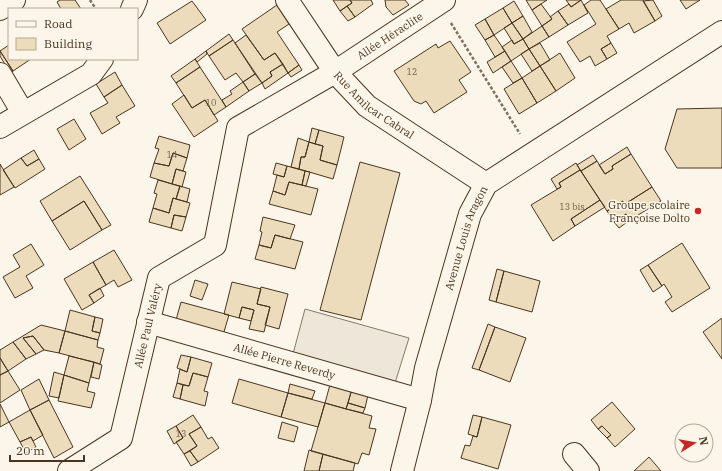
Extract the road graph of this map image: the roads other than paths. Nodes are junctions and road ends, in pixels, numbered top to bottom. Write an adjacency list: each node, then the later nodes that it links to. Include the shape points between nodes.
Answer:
1 (14, 0): 4 (street)
2 (287, 0): 7 (street, Rue Amilcar Cabral)
3 (442, 2): 7 (street, Allée Héraclite)
4 (0, 9)
5 (722, 32): 11 (street, Avenue Louis Aragon)
6 (101, 60): 9 (street, via 91,74)
7 (335, 72): 11 (street, Rue Amilcar Cabral, via 367,106); 12 (street, Allée Paul Valéry, via 238,128 215,244 159,278)
8 (0, 74): 9 (street)
9 (24, 114): 10 (street)
10 (0, 127)
11 (486, 184): 13 (street, Avenue Louis Aragon, via 470,214 426,368)
12 (148, 322): 13 (street, Allée Pierre Reverdy); 15 (street, Allée Paul Valéry, via 121,438)
13 (420, 400): 16 (street, Avenue Louis Aragon)
14 (574, 454): 17 (street)
15 (69, 471)
16 (402, 471)
17 (588, 471)

